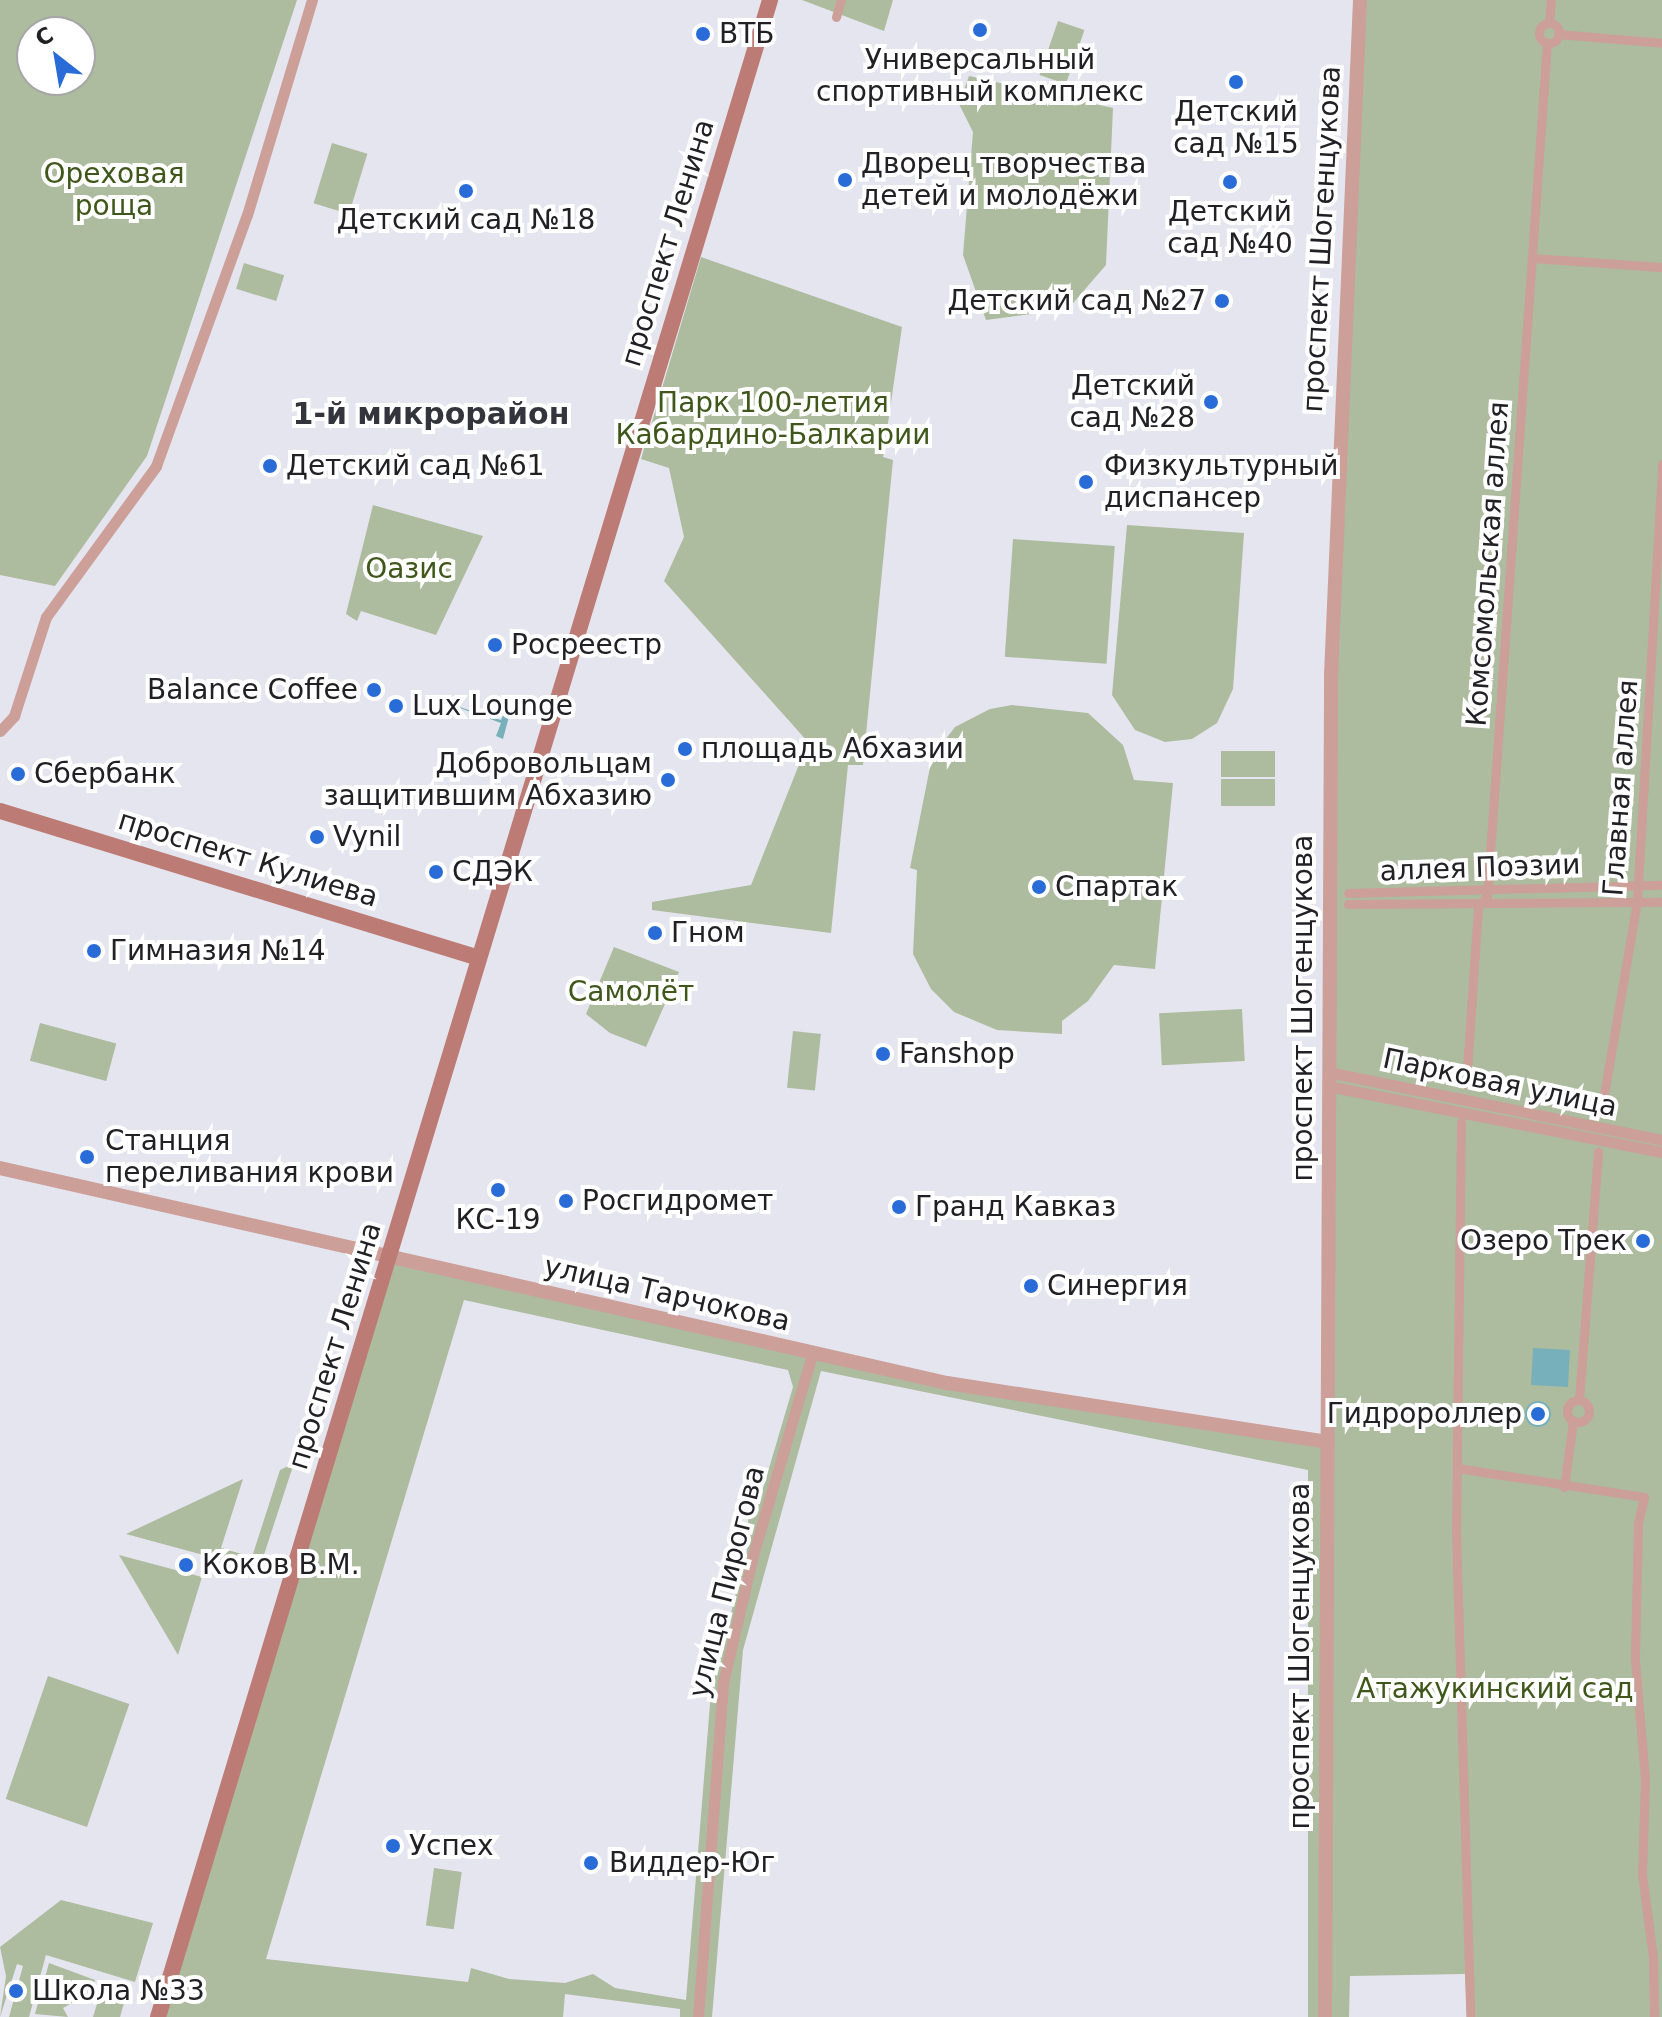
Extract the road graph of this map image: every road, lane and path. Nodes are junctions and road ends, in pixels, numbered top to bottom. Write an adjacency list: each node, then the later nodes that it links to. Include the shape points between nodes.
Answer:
1 (312, 0): 15 (street, via 247,215 156,466 46,617 14,716)
2 (768, 0): 25 (main road, проспект Ленина)
3 (841, 0): 6 (street)
4 (1360, 0): 26 (street, проспект Шогенцукова, via 1334,552)
5 (1551, 0): 7 (street)
6 (836, 17)
7 (1549, 23): 8 (street); 9 (street, Комсомольская аллея, via 1539,33)
8 (1558, 34): 9 (street); 10 (street)
9 (1547, 43): 12 (street, Комсомольская аллея)
10 (1662, 43)
11 (1662, 257): 13 (street)
12 (1532, 258): 13 (street); 19 (street, Комсомольская аллея)
13 (1662, 268)
14 (1662, 464): 17 (street, Главная аллея)
15 (0, 731)
16 (0, 811): 25 (main road, проспект Кулиева)
17 (1638, 885): 18 (street, аллея Поэзии); 19 (street, аллея Поэзии); 21 (street, Главная аллея)
18 (1662, 885)
19 (1486, 889): 20 (street, аллея Поэзии); 24 (street, Комсомольская аллея)
20 (1348, 893)
21 (1637, 902): 22 (street, аллея Поэзии); 24 (street, аллея Поэзии); 28 (street, Главная аллея)
22 (1662, 902)
23 (1348, 904): 24 (street, аллея Поэзии)
24 (1478, 907): 27 (street, Комсомольская аллея)
25 (479, 958): 34 (main road, проспект Ленина)
26 (1328, 1079): 30 (street, Парковая улица); 32 (street, Парковая улица); 38 (street, проспект Шогенцукова)
27 (1466, 1084)
28 (1601, 1112)
29 (1461, 1122): 39 (street)
30 (1662, 1140)
31 (1598, 1152): 36 (street)
32 (1662, 1152)
33 (0, 1168): 34 (street, улица Тарчокова)
34 (389, 1256): 35 (street, улица Тарчокова); 41 (main road, проспект Ленина)
35 (812, 1354): 38 (street, улица Тарчокова, via 1010,1394); 42 (street, улица Пирогова, via 753,1555 723,1683)
36 (1579, 1400): 37 (street, via 1567,1408); 37 (street, via 1589,1412 1583,1421)
37 (1573, 1421): 40 (street)
38 (1327, 1442): 43 (street, проспект Шогенцукова)
39 (1457, 1468): 40 (street); 44 (street)
40 (1564, 1487): 45 (street, via 1644,1497 1638,1524 1635,1660 1645,1780 1642,1874 1653,1957)
41 (158, 2017)
42 (698, 2017)
43 (1325, 2017)
44 (1470, 2017)
45 (1654, 2017)

